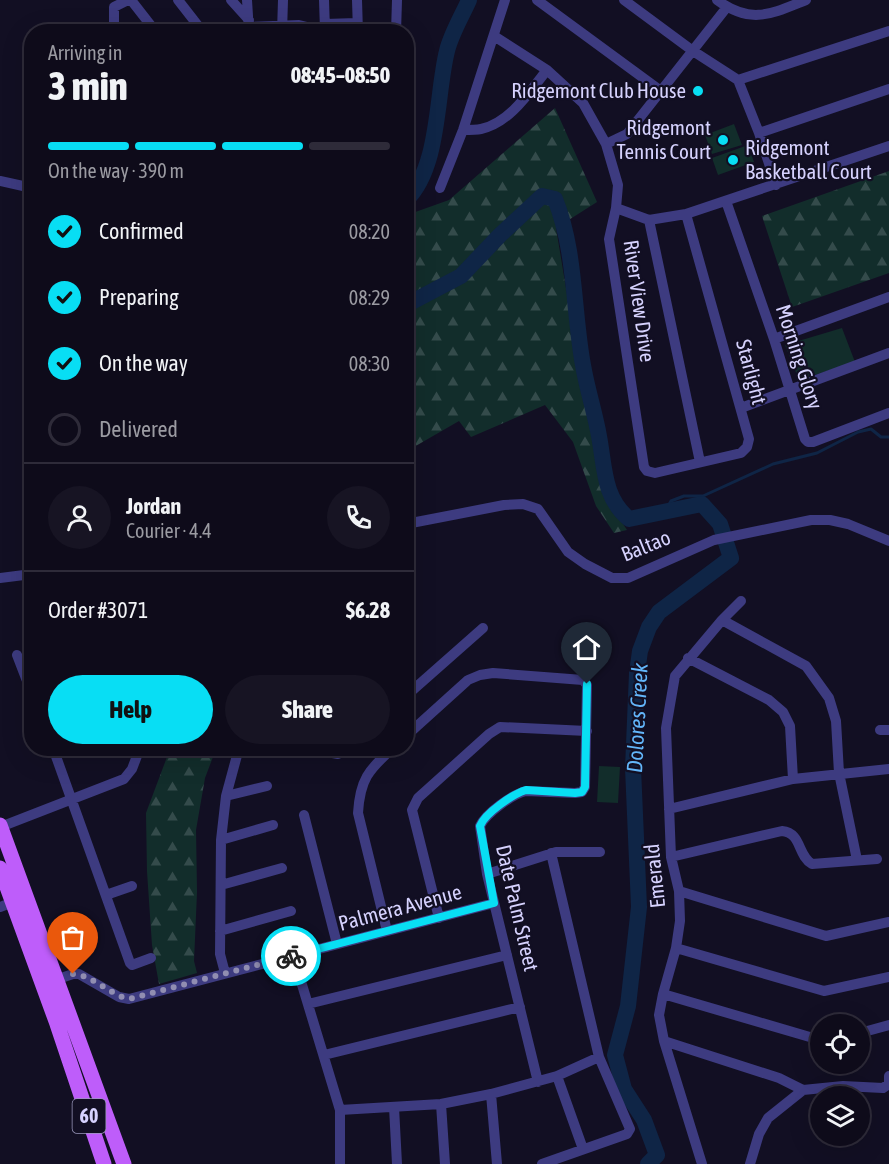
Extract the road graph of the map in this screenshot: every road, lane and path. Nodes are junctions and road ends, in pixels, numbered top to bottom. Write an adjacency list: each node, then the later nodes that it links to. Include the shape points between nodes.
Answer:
1 (129, 0): 15 (street, via 114,7); 16 (street)
2 (178, 0): 17 (street)
3 (231, 0): 18 (street)
4 (247, 0): 19 (street)
5 (283, 0): 20 (street)
6 (324, 0): 21 (street)
7 (357, 0): 22 (street)
8 (397, 0): 23 (street)
9 (505, 0): 25 (street)
10 (537, 0): 30 (street)
11 (624, 0): 26 (street)
12 (717, 0): 14 (street)
13 (806, 0): 14 (street, via 758,15 737,13)
14 (727, 7): 26 (street)
15 (114, 24)
16 (149, 24)
17 (197, 24)
18 (248, 24)
19 (249, 24)
20 (282, 24)
21 (323, 24)
22 (357, 24)
23 (396, 24)
24 (889, 31): 28 (street)
25 (495, 36): 27 (street, River View Drive); 31 (street)
26 (693, 51): 28 (street); 30 (street)
27 (547, 70): 31 (street, via 503,118 483,129); 33 (street, River View Drive, via 583,103)
28 (738, 80): 32 (street)
29 (889, 89): 32 (street)
30 (661, 91): 33 (street, via 627,134)
31 (463, 130): 38 (street)
32 (759, 133): 36 (street)
33 (606, 144): 40 (street, River View Drive, via 618,185)
34 (889, 146): 36 (street)
35 (0, 181): 37 (street)
36 (776, 185): 39 (street)
37 (24, 186)
38 (440, 188)
39 (726, 201): 41 (street); 44 (street, Morning Glory)
40 (616, 208): 42 (street); 50 (street, River View Drive, via 609,239 644,466)
41 (686, 214): 42 (street); 47 (street, Starlight)
42 (649, 220): 49 (street)
43 (889, 297): 44 (street)
44 (774, 339): 46 (street, Morning Glory)
45 (889, 352): 46 (street)
46 (790, 391): 47 (street); 48 (street, Morning Glory, via 808,442)
47 (741, 408): 49 (street, Starlight, via 749,439 747,447 741,453)
48 (889, 413)
49 (700, 462): 50 (street, Starlight)
50 (654, 473)
51 (414, 522): 52 (street, Baltao, via 504,505 538,508 568,552 612,578 628,578 714,540 811,520 848,524)
52 (889, 541)
53 (24, 575): 54 (street)
54 (0, 578)
55 (741, 601): 56 (street, Emerald)
56 (722, 620): 59 (street, Emerald); 69 (street, via 806,666 818,681 829,698 836,722)
57 (483, 628): 61 (street)
58 (17, 655): 60 (street)
59 (688, 658): 70 (street, via 769,700 783,712 790,726); 74 (street, Emerald, via 675,676 666,728)
60 (24, 674)
61 (414, 689)
62 (414, 727): 63 (street, Date Palm Street, via 468,680 493,673 583,680 589,691)
63 (587, 732): 86 (street, Date Palm Street, via 582,792 526,790 482,820); 94 (street, via 500,727 418,798 412,810)
64 (55, 756): 73 (street)
65 (137, 756): 73 (street, via 129,776)
66 (237, 756): 72 (street)
67 (385, 756): 97 (street, via 364,778 358,813)
68 (889, 769): 69 (street)
69 (839, 773): 70 (street); 83 (street)
70 (794, 779): 74 (street)
71 (267, 786): 72 (street)
72 (226, 796): 78 (street)
73 (72, 800): 77 (street); 90 (street)
74 (669, 809): 81 (street, Emerald)
75 (304, 815): 98 (street)
76 (273, 825): 78 (street)
77 (0, 826): 105 (main road, 60)
78 (221, 840): 87 (street)
79 (600, 852): 80 (street)
80 (551, 853): 86 (street); 114 (street)
81 (672, 857): 83 (street, via 789,831 809,862); 89 (street, Emerald)
82 (877, 859): 83 (street)
83 (857, 861)
84 (0, 868): 92 (main road, 60)
85 (282, 868): 87 (street)
86 (487, 874): 91 (street, Date Palm Street)
87 (221, 885): 96 (street)
88 (132, 886): 90 (street)
89 (679, 891): 95 (street, via 826,936); 99 (street, Emerald, via 680,921)
90 (106, 895): 102 (street, via 130,963)
91 (494, 903): 94 (street, Palmera Avenue); 101 (street, Date Palm Street)
92 (6, 905): 105 (main road, 60)
93 (291, 911): 96 (street)
94 (439, 918): 97 (street, Palmera Avenue)
95 (889, 922)
96 (220, 931): 103 (street)
97 (387, 931): 98 (street, Palmera Avenue)
98 (337, 944): 100 (street, Palmera Avenue)
99 (675, 948): 104 (street, via 824,991); 106 (street, Emerald)
100 (293, 955): 103 (street, Palmera Avenue); 107 (street)
101 (507, 956): 107 (street); 108 (street, Date Palm Street)
102 (151, 958)
103 (225, 973): 105 (street, Palmera Avenue, via 129,999 79,974)
104 (889, 977)
105 (50, 982): 124 (main road, 60); 125 (main road, 60)
106 (663, 994): 111 (street); 112 (street, Emerald, via 659,1016)
107 (308, 1004): 113 (street)
108 (520, 1007): 113 (street); 117 (street, Date Palm Street)
109 (889, 1025): 110 (street)
110 (870, 1030)
111 (810, 1037)
112 (664, 1041): 118 (street, via 778,1078); 131 (street, Emerald)
113 (324, 1055): 122 (street)
114 (599, 1057): 115 (street); 123 (street, via 630,1130)
115 (557, 1076): 117 (street); 123 (street)
116 (889, 1076): 118 (street, via 889,1084 883,1088)
117 (538, 1082): 119 (street)
118 (803, 1090): 132 (street, via 768,1118)
119 (491, 1094): 120 (street); 129 (street)
120 (441, 1104): 121 (street); 128 (street)
121 (394, 1107): 122 (street); 127 (street)
122 (340, 1110): 126 (street)
123 (583, 1149): 130 (street)
124 (104, 1164)
125 (124, 1164)
126 (340, 1164)
127 (397, 1164)
128 (445, 1164)
129 (497, 1164)
130 (542, 1164)
131 (702, 1164)
132 (750, 1164)

